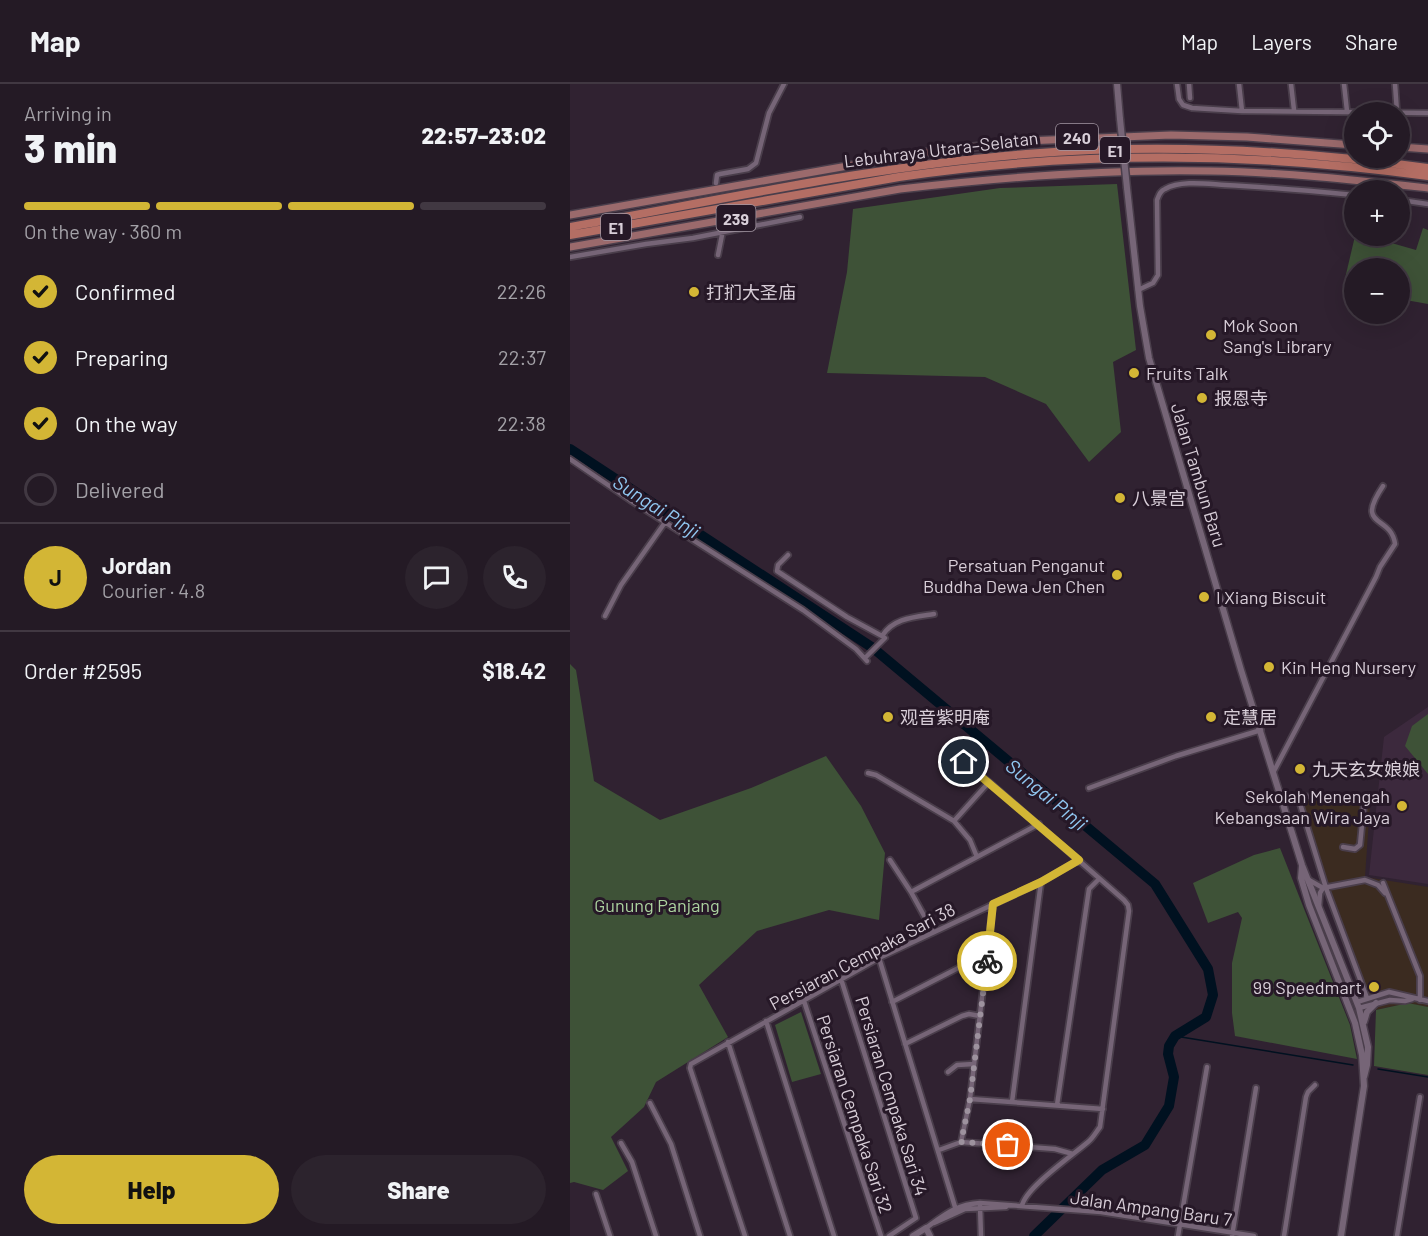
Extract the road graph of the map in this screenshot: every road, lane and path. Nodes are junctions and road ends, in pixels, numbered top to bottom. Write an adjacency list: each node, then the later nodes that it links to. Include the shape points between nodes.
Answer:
1 (784, 84): 22 (street, via 769,113 756,163 743,171 717,175)
2 (1117, 84): 36 (main road, Jalan Tambun Baru, bridge)
3 (1177, 84): 13 (street, via 1183,105)
4 (1189, 84): 9 (street)
5 (1239, 84): 13 (street)
6 (1291, 84): 12 (street)
7 (1344, 84): 10 (street)
8 (1395, 84): 11 (street)
9 (1190, 98)
10 (1346, 102)
11 (1396, 102)
12 (1294, 110): 13 (street); 14 (street)
13 (1242, 111)
14 (1344, 111)
15 (1410, 112): 16 (street)
16 (1428, 113)
17 (1344, 144): 27 (main road, 240, via 1171,135 1025,141 921,153)
18 (1410, 148): 19 (main road)
19 (1428, 149)
20 (1428, 168): 30 (highway, Lebuhraya Utara–Selatan / E1, via 1228,150 1038,153 898,169)
21 (1428, 176): 32 (highway, Lebuhraya Utara–Selatan / E1, via 1245,159 1036,162 876,181)
22 (716, 183)
23 (1428, 188): 33 (main road, 239, via 1245,172 1052,174 900,189)
24 (1344, 194): 36 (street, via 1207,184 1165,189 1157,200 1158,275 1153,283)
25 (1410, 201): 26 (street)
26 (1428, 204)
27 (570, 215)
28 (800, 217): 31 (street)
29 (724, 225): 31 (street)
30 (570, 227)
31 (723, 232): 34 (street); 35 (street)
32 (570, 235)
33 (570, 247)
34 (718, 255)
35 (570, 257)
36 (1138, 290): 44 (main road, Jalan Tambun Baru, via 1153,375)
37 (570, 459): 39 (street)
38 (1383, 486): 46 (street, via 1371,511 1393,535 1395,544)
39 (666, 521): 42 (street); 43 (street, via 803,610 866,659 885,638)
40 (788, 555): 43 (street, via 777,571)
41 (934, 614): 43 (street, via 891,625)
42 (605, 615)
43 (882, 636)
44 (1261, 730): 46 (main road, Jalan Tambun Baru); 49 (street)
45 (952, 752): 48 (street)
46 (1274, 771): 50 (main road, Jalan Tambun Baru)
47 (868, 773): 52 (street)
48 (989, 782): 52 (street); 53 (street)
49 (1089, 788)
50 (1280, 796): 51 (street); 58 (main road, Jalan Tambun Baru)
51 (1298, 797): 54 (street, via 1364,804 1360,845 1355,849); 63 (street)
52 (954, 821): 55 (street, via 970,840)
53 (1039, 824): 55 (street); 57 (street)
54 (1343, 847)
55 (977, 857): 64 (street)
56 (890, 860): 64 (street)
57 (1079, 860): 59 (street); 61 (street, Persiaran Cempaka Sari 38)
58 (1302, 865): 60 (main road, Jalan Tambun Baru); 72 (main road, Jalan Tambun Baru, via 1301,878 1309,905)
59 (1099, 879): 97 (street, via 1089,889); 98 (street, via 1130,911)
60 (1309, 880): 63 (street); 67 (main road, Jalan Tambun Baru)
61 (1041, 882): 66 (street, Persiaran Cempaka Sari 38); 95 (street)
62 (1383, 883): 65 (street)
63 (1324, 888): 65 (street, via 1365,880 1378,885); 67 (street); 73 (street)
64 (911, 892): 68 (street)
65 (1386, 895): 75 (street, via 1420,976)
66 (993, 904): 68 (street, Persiaran Cempaka Sari 38); 70 (street)
67 (1319, 909): 80 (main road, Jalan Tambun Baru)
68 (933, 932): 69 (street, Persiaran Cempaka Sari 38)
69 (879, 958): 71 (street, Persiaran Cempaka Sari 38); 78 (street)
70 (987, 961): 78 (street, via 968,963); 81 (street)
71 (841, 979): 76 (street, Persiaran Cempaka Sari 38); 119 (street, Persiaran Cempaka Sari 34, via 916,1218)
72 (1340, 982): 80 (main road); 86 (main road)
73 (1367, 998): 74 (street, via 1389,992); 80 (street)
74 (1412, 999): 75 (street); 79 (street)
75 (1420, 1000): 77 (street)
76 (804, 1001): 82 (street, Persiaran Cempaka Sari 38); 118 (street, Persiaran Cempaka Sari 32)
77 (1428, 1001)
78 (892, 1002): 85 (street)
79 (1376, 1003): 80 (street); 83 (main road, via 1366,1012)
80 (1357, 1005): 83 (main road); 86 (main road)
81 (980, 1016): 85 (street, via 962,1016); 87 (street)
82 (766, 1021): 84 (street, Persiaran Cempaka Sari 38); 117 (street)
83 (1365, 1032): 90 (main road, via 1369,1057)
84 (728, 1042): 115 (street, Persiaran Cempaka Sari 38, via 690,1068); 116 (street)
85 (905, 1044): 101 (street)
86 (1362, 1055): 90 (main road)
87 (974, 1064): 89 (street, via 957,1065); 94 (street)
88 (1208, 1066): 109 (street)
89 (948, 1072)
90 (1364, 1077): 126 (main road)
91 (1315, 1085): 125 (street, via 1306,1097)
92 (1256, 1088): 111 (street)
93 (1420, 1097): 127 (street)
94 (970, 1099): 95 (street); 99 (street)
95 (1012, 1102): 97 (street)
96 (650, 1103): 114 (street, via 671,1144)
97 (1057, 1105): 98 (street)
98 (1103, 1108): 102 (street, via 1100,1127)
99 (961, 1142): 101 (street); 102 (street)
100 (621, 1143): 113 (street, via 632,1161)
101 (939, 1150): 106 (street)
102 (1073, 1154): 105 (street, via 1037,1185)
103 (596, 1194): 112 (street)
104 (978, 1206): 105 (street, Jalan Ampang Baru 7); 106 (street); 107 (street); 122 (street)
105 (1022, 1206): 109 (street, Jalan Ampang Baru 7)
106 (955, 1207): 107 (street); 108 (street)
107 (950, 1216): 108 (street)
108 (933, 1223): 110 (street)
109 (1180, 1223): 111 (street, Jalan Ampang Baru 7); 123 (street)
110 (926, 1228): 120 (main road); 121 (main road)
111 (1232, 1234): 124 (street, Jalan Ampang Baru 7)
112 (610, 1236)
113 (656, 1236)
114 (700, 1236)
115 (745, 1236)
116 (790, 1236)
117 (834, 1236)
118 (881, 1236)
119 (889, 1236)
120 (913, 1236)
121 (930, 1236)
122 (981, 1236)
123 (1178, 1236)
124 (1254, 1236)
125 (1284, 1236)
126 (1341, 1236)
127 (1397, 1236)

